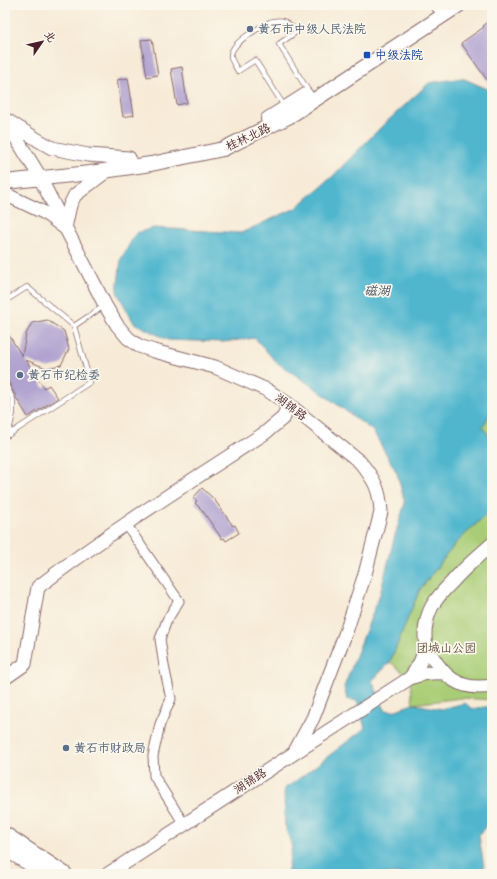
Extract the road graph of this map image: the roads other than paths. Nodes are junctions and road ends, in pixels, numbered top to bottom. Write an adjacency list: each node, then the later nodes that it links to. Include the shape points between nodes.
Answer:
1 (459, 5): 3 (main road, 桂林北路)
2 (438, 6): 3 (main road, 桂林北路)
3 (312, 97): 4 (main road, 桂林北路); 4 (lane, via 279,44 296,32 287,23 275,20 240,40 232,49 231,56 238,71 255,60)
4 (288, 112): 8 (main road, 桂林北路, via 220,140 172,152); 9 (main road, 桂林北路, via 223,149)
5 (5, 120): 8 (street, via 52,148 88,155); 11 (street, 湖锦路)
6 (5, 132): 7 (street)
7 (5, 135)
8 (129, 158): 11 (main road, 桂林北路)
9 (108, 170): 11 (main road, 桂林北路); 14 (street, via 75,195)
10 (5, 175): 11 (main road, 桂林北路)
11 (38, 175): 12 (main road, 桂林北路); 14 (street, 湖锦路)
12 (5, 182)
13 (5, 194): 14 (street, via 45,213)
14 (65, 228): 16 (street, 湖锦路)
15 (5, 301): 17 (lane, via 27,287)
16 (106, 305): 17 (lane); 19 (street, 湖锦路, via 117,325 139,346 215,367 267,390)
17 (74, 326): 21 (lane, via 90,382)
18 (5, 383): 21 (lane, via 13,400)
19 (288, 404): 22 (street, via 284,417 265,433); 29 (street, 湖锦路, via 360,462 376,486 381,512 346,632 313,718)
20 (5, 431): 21 (lane)
21 (8, 435)
22 (126, 524): 26 (street, via 38,587 25,664); 30 (street, via 179,601 167,620 160,640 171,699 160,724 153,756 154,776)
23 (492, 544): 24 (street, via 462,571 434,603 426,620)
24 (426, 644): 25 (street); 27 (street, via 424,656)
25 (445, 673): 27 (street, via 423,673); 28 (street, via 467,686)
26 (5, 678)
27 (410, 678): 29 (street, 湖锦路)
28 (492, 686)
29 (294, 752): 30 (street, 湖锦路)
30 (184, 824): 35 (street, 湖锦路)
31 (5, 834): 34 (main road)
32 (5, 848): 33 (main road)
33 (46, 874)
34 (65, 874)
35 (108, 874)

